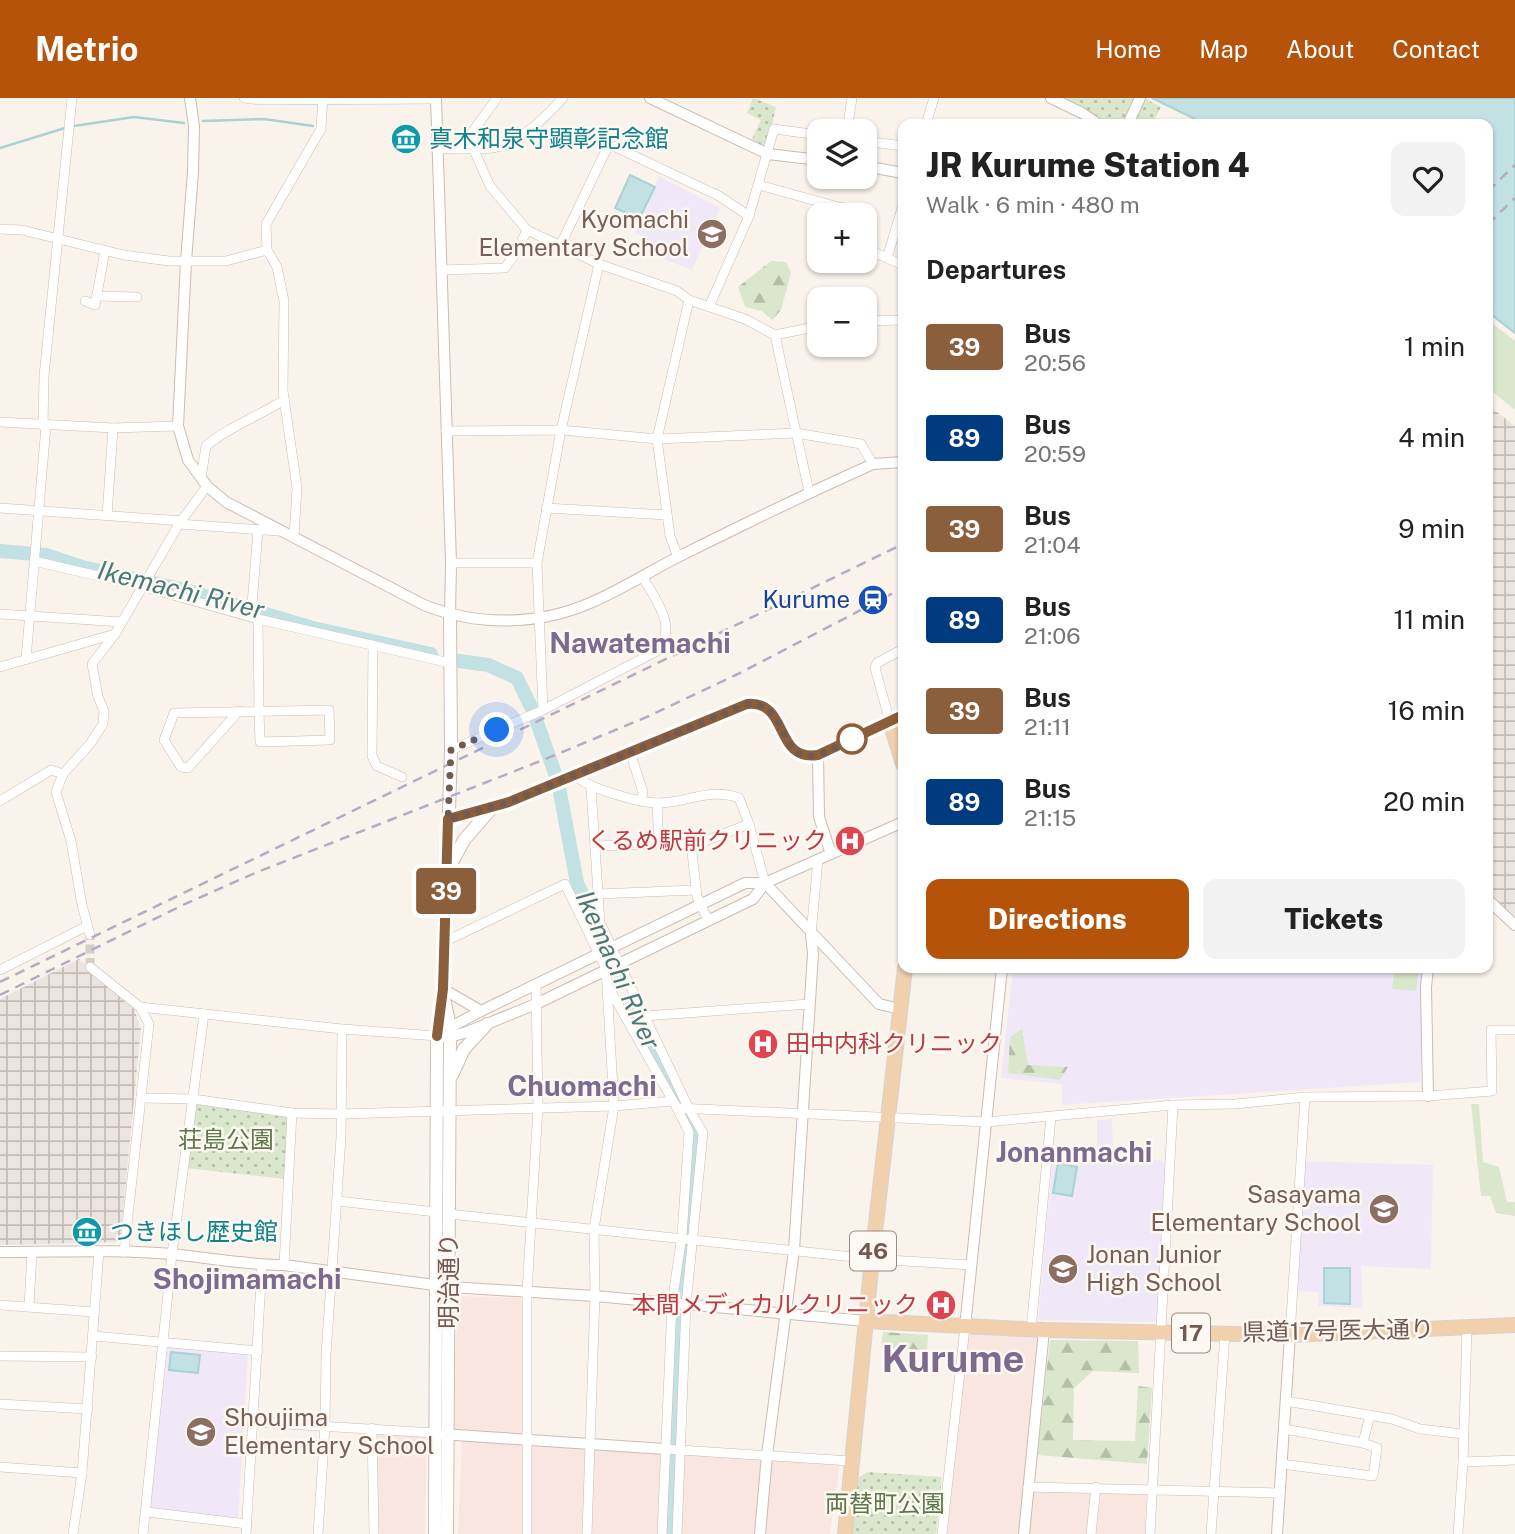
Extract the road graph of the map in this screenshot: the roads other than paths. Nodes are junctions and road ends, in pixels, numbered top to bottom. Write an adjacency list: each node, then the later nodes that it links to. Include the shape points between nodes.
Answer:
1 (72, 98): 32 (street)
2 (190, 98): 38 (street, via 194,126)
3 (244, 98): 12 (street)
4 (436, 98): 12 (street); 21 (street)
5 (497, 98): 20 (street, via 473,131)
6 (564, 98): 20 (street, via 510,142)
7 (650, 98): 22 (street)
8 (852, 98): 13 (street)
9 (934, 98): 14 (street)
10 (1051, 98): 15 (street)
11 (1140, 98): 16 (street)
12 (323, 99): 34 (street, via 321,129 266,223)
13 (848, 119)
14 (928, 119)
15 (1091, 119)
16 (1130, 119)
17 (807, 133): 22 (street, via 774,129)
18 (877, 143): 19 (street)
19 (898, 145)
20 (473, 148): 21 (street); 31 (street, via 490,186)
21 (436, 149): 41 (street)
22 (768, 154): 23 (street); 26 (street)
23 (807, 159)
24 (877, 168): 25 (street)
25 (898, 172)
26 (759, 186): 27 (street); 28 (street)
27 (823, 203)
28 (749, 216): 33 (street, via 719,196 609,144); 46 (street)
29 (898, 222): 37 (street)
30 (0, 229): 32 (street)
31 (527, 230): 33 (street); 41 (street, via 505,268)
32 (58, 240): 35 (street); 53 (street, via 44,376)
33 (560, 246): 40 (street)
34 (267, 250): 38 (street, via 226,261); 51 (street, via 277,268 284,300)
35 (105, 251): 38 (street); 42 (street)
36 (877, 254): 37 (street)
37 (887, 258): 39 (street)
38 (186, 261): 54 (street)
39 (898, 263)
40 (599, 264): 44 (street, via 677,291); 56 (street)
41 (441, 270): 57 (street)
42 (97, 296): 43 (street); 45 (street, via 95,305)
43 (136, 297)
44 (689, 300): 46 (street); 59 (street)
45 (85, 301)
46 (709, 307): 50 (street, via 746,318)
47 (898, 320): 48 (street)
48 (877, 321)
49 (807, 328): 50 (street)
50 (775, 335): 58 (street)
51 (284, 400): 62 (street, via 206,446); 71 (street, via 297,488)
52 (0, 422): 53 (street)
53 (45, 426): 55 (street); 66 (street)
54 (178, 426): 55 (street); 62 (street, via 188,460)
55 (113, 428): 68 (street)
56 (561, 430): 57 (street); 59 (street); 65 (street)
57 (446, 431): 74 (street)
58 (796, 433): 59 (street); 61 (street, via 860,444); 63 (street)
59 (657, 439): 67 (street)
60 (898, 462): 61 (street)
61 (873, 464): 63 (street)
62 (204, 482): 69 (street); 71 (street, via 226,502)
63 (809, 492): 72 (street)
64 (0, 508): 66 (street)
65 (546, 509): 67 (street); 75 (street)
66 (39, 511): 68 (street); 73 (street)
67 (667, 515): 72 (street)
68 (107, 516): 69 (street)
69 (181, 523): 70 (street); 77 (street)
70 (258, 530): 71 (street); 81 (street)
71 (289, 534): 80 (street)
72 (678, 557): 76 (street)
73 (34, 561): 77 (street); 79 (street)
74 (452, 563): 75 (street); 80 (street)
75 (537, 564): 82 (street)
76 (642, 576): 82 (street, via 591,603); 90 (street, via 667,623 663,644)
77 (141, 586): 81 (street); 83 (street)
78 (0, 614): 79 (street)
79 (30, 616): 83 (street); 87 (street)
80 (450, 616): 82 (street, via 495,621); 88 (main road)
81 (255, 618): 85 (street); 92 (street)
82 (539, 618): 90 (street)
83 (122, 622): 84 (street)
84 (115, 634): 87 (street); 97 (street, via 92,664 103,724)
85 (373, 645): 88 (street); 99 (street, via 372,756 377,766)
86 (898, 652): 93 (street, via 875,668)
87 (26, 659): 89 (street)
88 (450, 663): 94 (main road)
89 (0, 667)
90 (543, 710): 94 (street)
91 (239, 711): 91 (street, via 174,713 164,740 181,767 188,768); 92 (street)
92 (259, 711): 92 (street, via 260,742 330,740 329,710)
93 (896, 719): 96 (main road)
94 (451, 750): 105 (main road)
95 (630, 752): 96 (main road, via 737,707 759,703 775,718 794,751 807,757); 98 (main road); 101 (street, via 643,792)
96 (818, 755): 111 (street, via 819,817)
97 (63, 774): 102 (street, via 51,770); 128 (street, via 56,792 89,930)
98 (572, 776): 100 (street); 104 (main road)
99 (402, 777)
100 (591, 788): 101 (street); 110 (street)
101 (641, 800): 103 (street)
102 (0, 801)
103 (657, 803): 106 (street, via 727,793 739,798); 109 (street)
104 (494, 807): 105 (main road); 113 (main road, via 464,840)
105 (448, 819): 113 (main road)
106 (750, 824): 108 (street); 114 (street)
107 (898, 824): 111 (street)
108 (691, 843): 109 (street); 115 (street)
109 (659, 844): 110 (street)
110 (595, 846): 116 (street)
111 (831, 854): 112 (street)
112 (818, 860): 114 (street); 121 (street)
113 (446, 872): 122 (main road)
114 (765, 883): 117 (street, via 745,883); 119 (street, via 752,900); 121 (street)
115 (696, 890): 116 (street); 117 (street)
116 (598, 894): 123 (street, via 600,923)
117 (701, 905): 119 (street); 123 (street)
118 (1493, 905): 120 (street)
119 (708, 920): 125 (street)
120 (1515, 925)
121 (811, 934): 136 (street); 138 (street, via 878,1004)
122 (444, 942): 124 (street, via 565,884); 134 (main road)
123 (613, 947): 124 (street); 125 (street)
124 (599, 954): 127 (street); 132 (street)
125 (620, 962): 127 (street); 141 (street)
126 (90, 967): 137 (street)
127 (606, 969): 133 (street); 135 (street)
128 (0, 970)
129 (904, 973): 138 (main road, 46)
130 (1001, 973): 162 (street)
131 (1428, 973): 147 (street)
132 (536, 985): 135 (street); 139 (street)
133 (608, 987): 151 (street); 153 (street)
134 (443, 989): 139 (street); 145 (main road)
135 (536, 1004): 142 (street); 154 (street)
136 (809, 1004): 141 (street); 158 (street)
137 (140, 1007): 140 (street); 149 (street, via 149,1024)
138 (900, 1009): 161 (main road, 46)
139 (481, 1011): 145 (street)
140 (204, 1014): 143 (street); 150 (street)
141 (645, 1016): 155 (street)
142 (487, 1024): 145 (street); 146 (main road, via 464,1049)
143 (342, 1029): 145 (street); 159 (street)
144 (1515, 1030): 147 (street, via 1491,1030 1492,1091)
145 (446, 1034): 146 (main road, 明治通り); 156 (main road, 明治通り)
146 (450, 1083): 156 (main road, 明治通り)
147 (1428, 1096): 148 (street)
148 (1305, 1097): 152 (street); 197 (street)
149 (141, 1098): 150 (street); 173 (street)
150 (193, 1099): 157 (street); 174 (street)
151 (675, 1104): 153 (street); 155 (street); 167 (street, via 689,1132)
152 (1173, 1105): 160 (street); 195 (street)
153 (614, 1106): 154 (street); 166 (street)
154 (538, 1107): 156 (street); 165 (street)
155 (688, 1109): 158 (street); 168 (street, via 703,1133)
156 (443, 1111): 159 (street); 164 (main road, 明治通り)
157 (292, 1112): 159 (street); 177 (street)
158 (802, 1113): 161 (street); 169 (street)
159 (341, 1114): 163 (street)
160 (1051, 1117): 162 (street); 194 (street)
161 (887, 1119): 162 (street); 175 (main road, 46)
162 (986, 1122): 178 (street)
163 (338, 1201): 164 (street); 179 (street)
164 (442, 1213): 165 (street); 180 (main road, 明治通り); 181 (main road, 明治通り)
165 (531, 1223): 166 (street); 182 (street)
166 (594, 1229): 167 (street); 183 (street)
167 (681, 1239): 168 (street); 184 (street)
168 (694, 1240): 169 (street); 186 (street)
169 (794, 1250): 175 (street); 189 (street)
170 (99, 1251): 172 (street); 173 (street); 188 (street)
171 (0, 1252): 172 (street)
172 (32, 1252): 187 (street)
173 (124, 1252): 174 (street)
174 (172, 1254): 176 (street); 199 (street)
175 (872, 1259): 178 (street); 190 (main road, 46)
176 (262, 1265): 177 (street); 200 (street)
177 (284, 1265): 179 (street)
178 (971, 1265): 192 (street)
179 (333, 1272): 180 (street); 208 (street)
180 (435, 1285): 181 (street); 211 (main road, 明治通り)
181 (450, 1287): 182 (street); 211 (main road, 明治通り)
182 (527, 1292): 183 (street); 213 (street)
183 (595, 1296): 184 (street); 215 (street)
184 (672, 1304): 186 (street); 216 (street)
185 (0, 1305): 187 (street)
186 (686, 1305): 189 (street); 217 (street)
187 (29, 1306): 188 (street)
188 (94, 1312): 198 (street)
189 (784, 1314): 190 (street); 218 (street)
190 (866, 1321): 192 (main road, 県道17号医大通り / 17); 220 (main road, 46)
191 (1515, 1325): 193 (main road, 県道17号医大通り / 17)
192 (965, 1327): 194 (main road, 県道17号医大通り / 17); 244 (street)
193 (1467, 1328): 197 (main road, 県道17号医大通り / 17); 212 (street)
194 (1038, 1330): 195 (main road, 県道17号医大通り / 17); 225 (street)
195 (1161, 1333): 196 (main road, 県道17号医大通り / 17); 228 (street)
196 (1225, 1334): 197 (main road, 県道17号医大通り / 17); 227 (street)
197 (1290, 1335): 203 (street)
198 (94, 1336): 199 (street); 202 (street)
199 (164, 1343): 200 (street); 230 (street)
200 (258, 1351): 207 (street)
201 (0, 1356): 202 (street)
202 (92, 1357): 205 (street)
203 (1286, 1401): 206 (street); 210 (street)
204 (0, 1404): 205 (street)
205 (88, 1409): 224 (street)
206 (1370, 1415): 212 (street, via 1420,1429); 214 (street)
207 (254, 1422): 208 (street); 231 (street)
208 (325, 1425): 209 (street); 234 (street)
209 (372, 1428): 211 (street); 235 (street)
210 (1284, 1429): 214 (street); 222 (street)
211 (440, 1434): 213 (street); 236 (main road, 明治通り); 237 (main road, 明治通り)
212 (1463, 1434): 221 (street)
213 (527, 1439): 215 (street); 238 (street)
214 (1363, 1443): 222 (street, via 1377,1448 1373,1476)
215 (589, 1444): 216 (street); 239 (street)
216 (665, 1449): 217 (street); 240 (street)
217 (679, 1449): 218 (street); 241 (street)
218 (767, 1455): 220 (street); 242 (street)
219 (1515, 1460): 221 (street)
220 (851, 1461): 243 (main road, 46)
221 (1463, 1462): 250 (street)
222 (1282, 1464): 229 (street)
223 (0, 1467): 224 (street)
224 (82, 1473): 232 (street)
225 (1028, 1487): 226 (street); 245 (street)
226 (1096, 1487): 228 (street); 246 (street)
227 (1214, 1489): 228 (street); 229 (street); 248 (street)
228 (1151, 1491): 247 (street)
229 (1280, 1493): 249 (street)
230 (147, 1512): 231 (street); 233 (street)
231 (246, 1529)
232 (73, 1534)
233 (144, 1534)
234 (318, 1534)
235 (374, 1534)
236 (435, 1534)
237 (447, 1534)
238 (527, 1534)
239 (587, 1534)
240 (662, 1534)
241 (677, 1534)
242 (760, 1534)
243 (845, 1534)
244 (942, 1534)
245 (1024, 1534)
246 (1091, 1534)
247 (1150, 1534)
248 (1212, 1534)
249 (1277, 1534)
250 (1458, 1534)

